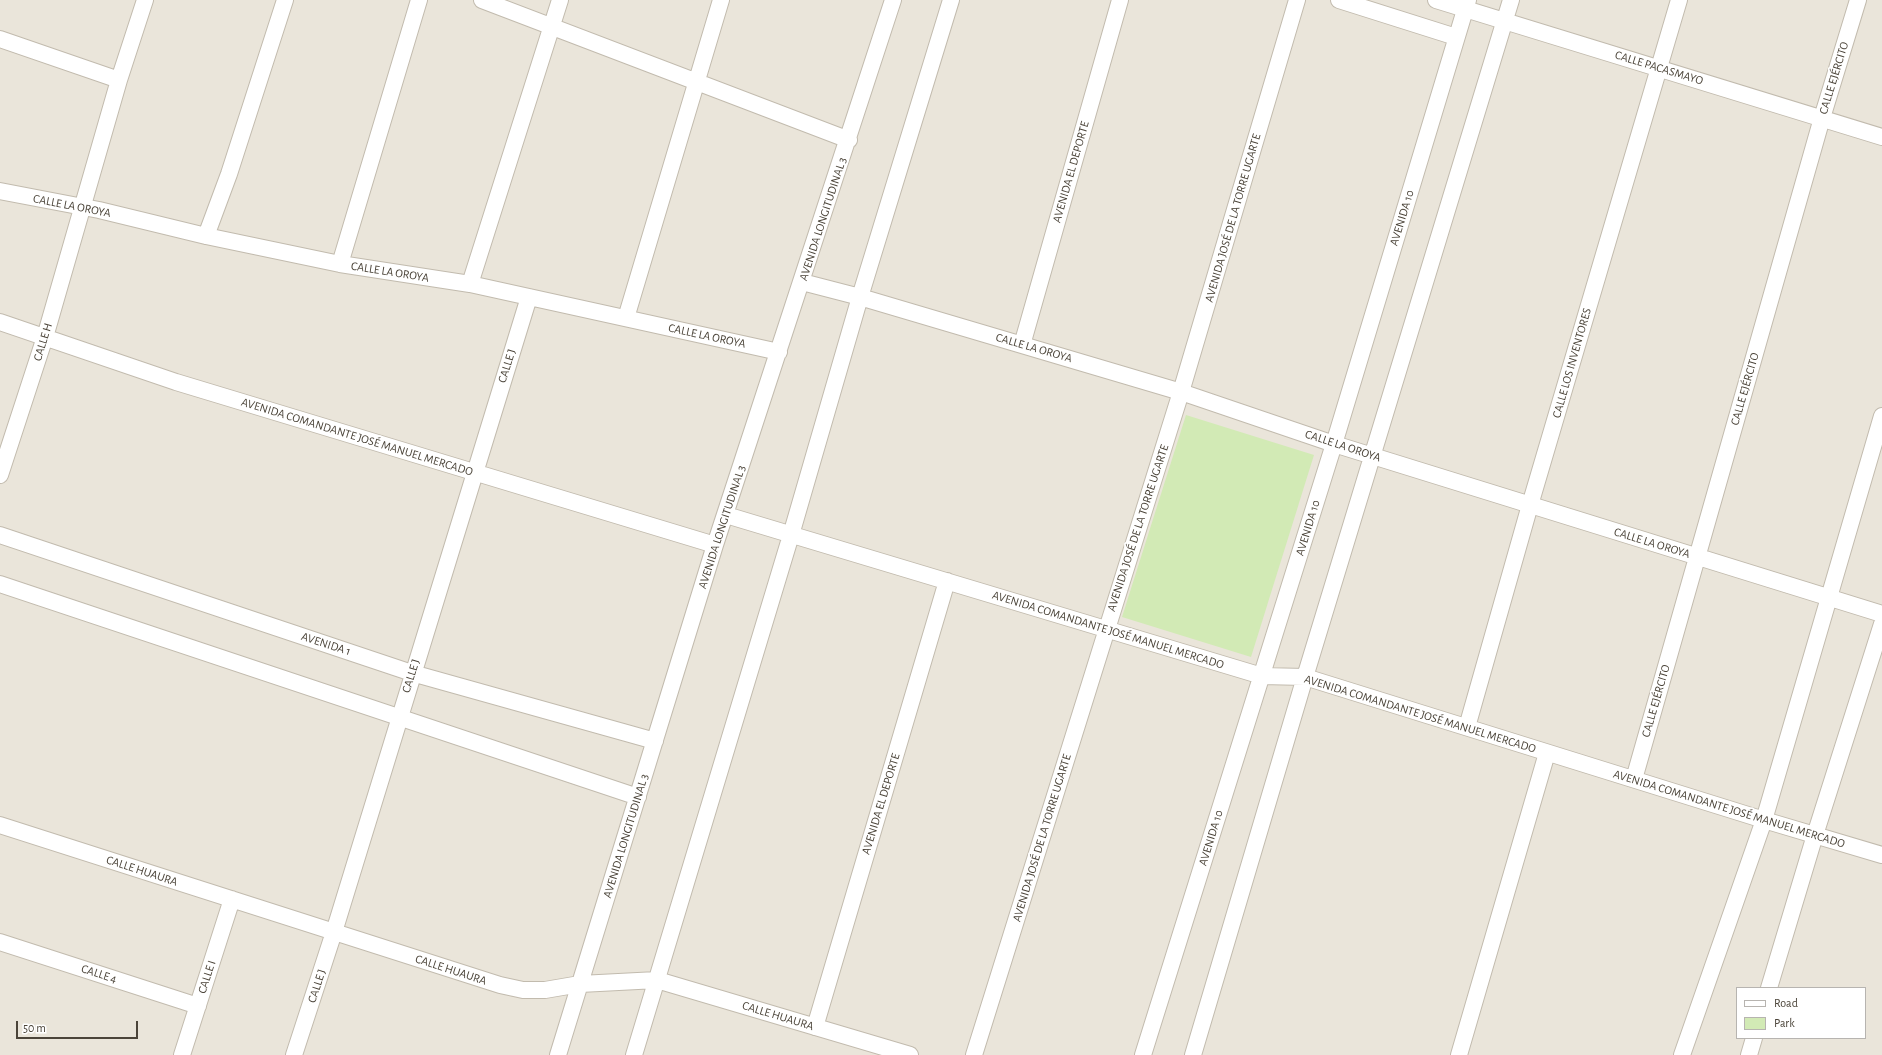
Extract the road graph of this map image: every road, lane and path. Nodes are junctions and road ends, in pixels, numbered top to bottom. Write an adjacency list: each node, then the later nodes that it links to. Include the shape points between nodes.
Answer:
1 (145, 0): 22 (street, CALLE H)
2 (285, 0): 29 (street, via 229,174)
3 (419, 0): 30 (street)
4 (482, 0): 18 (street)
5 (560, 0): 18 (street)
6 (721, 0): 23 (street)
7 (893, 0): 26 (street, AVENIDA LONGITUDINAL 3)
8 (951, 0): 34 (street)
9 (1120, 0): 38 (street, AVENIDA EL DEPORTE)
10 (1297, 0): 40 (street, AVENIDA JOSÉ DE LA TORRE UGARTE)
11 (1339, 0): 19 (street)
12 (1436, 0): 16 (street, CALLE PACASMAYO)
13 (1511, 0): 17 (street)
14 (1679, 0): 21 (street, CALLE LOS INVENTORES)
15 (1858, 0): 24 (street, CALLE EJÉRCITO)
16 (1466, 4): 17 (street, CALLE PACASMAYO); 19 (street, AVENIDA 10)
17 (1505, 21): 21 (street, CALLE PACASMAYO); 43 (street)
18 (552, 27): 23 (street); 32 (street)
19 (1456, 37): 42 (street, AVENIDA 10)
20 (0, 39): 22 (street)
21 (1659, 68): 24 (street, CALLE PACASMAYO); 46 (street, CALLE LOS INVENTORES)
22 (118, 80): 28 (street, CALLE H)
23 (696, 82): 26 (street); 35 (street)
24 (1822, 118): 25 (street, CALLE PACASMAYO); 51 (street, CALLE EJÉRCITO)
25 (1882, 137)
26 (849, 140): 31 (street, AVENIDA LONGITUDINAL 3)
27 (0, 191): 28 (street, CALLE LA OROYA)
28 (81, 208): 29 (street, CALLE LA OROYA); 37 (street, CALLE H)
29 (206, 236): 30 (street, CALLE LA OROYA)
30 (340, 264): 32 (street, CALLE LA OROYA)
31 (802, 282): 34 (street, CALLE LA OROYA); 39 (street, AVENIDA LONGITUDINAL 3)
32 (470, 284): 33 (street, CALLE LA OROYA)
33 (529, 297): 35 (street, CALLE LA OROYA); 44 (street, CALLE J)
34 (860, 297): 38 (street, CALLE LA OROYA); 49 (street)
35 (626, 318): 39 (street, CALLE LA OROYA)
36 (0, 322): 37 (street, AVENIDA COMANDANTE JOSÉ MANUEL MERCADO)
37 (45, 337): 44 (street, AVENIDA COMANDANTE JOSÉ MANUEL MERCADO, via 176,382); 45 (street, CALLE H)
38 (1022, 345): 40 (street, CALLE LA OROYA)
39 (779, 352): 47 (street, AVENIDA LONGITUDINAL 3)
40 (1181, 392): 42 (street, CALLE LA OROYA); 57 (street, AVENIDA JOSÉ DE LA TORRE UGARTE)
41 (1882, 416): 54 (street)
42 (1334, 444): 43 (street, CALLE LA OROYA); 59 (street, AVENIDA 10)
43 (1372, 456): 46 (street, CALLE LA OROYA); 60 (street)
44 (474, 473): 50 (street, AVENIDA COMANDANTE JOSÉ MANUEL MERCADO); 58 (street, CALLE J)
45 (0, 475)
46 (1530, 505): 51 (street, CALLE LA OROYA); 62 (street, CALLE LOS INVENTORES)
47 (726, 515): 49 (street, AVENIDA COMANDANTE JOSÉ MANUEL MERCADO); 50 (street, AVENIDA LONGITUDINAL 3)
48 (0, 535): 58 (street, AVENIDA 1)
49 (791, 535): 52 (street, AVENIDA COMANDANTE JOSÉ MANUEL MERCADO); 74 (street)
50 (716, 545): 63 (street, AVENIDA LONGITUDINAL 3)
51 (1698, 557): 54 (street, CALLE LA OROYA); 65 (street, CALLE EJÉRCITO)
52 (947, 582): 57 (street, AVENIDA COMANDANTE JOSÉ MANUEL MERCADO); 78 (street, AVENIDA EL DEPORTE)
53 (0, 584): 61 (street)
54 (1829, 598): 55 (street, CALLE LA OROYA); 67 (street)
55 (1882, 614)
56 (1882, 624): 69 (street)
57 (1106, 629): 59 (street, AVENIDA COMANDANTE JOSÉ MANUEL MERCADO); 85 (street, AVENIDA JOSÉ DE LA TORRE UGARTE)
58 (412, 673): 61 (street, CALLE J); 63 (street, AVENIDA 1)
59 (1262, 676): 60 (street, AVENIDA COMANDANTE JOSÉ MANUEL MERCADO); 86 (street, AVENIDA 10)
60 (1305, 677): 62 (street, AVENIDA COMANDANTE JOSÉ MANUEL MERCADO); 87 (street)
61 (398, 718): 66 (street); 72 (street, CALLE J)
62 (1467, 728): 64 (street, AVENIDA COMANDANTE JOSÉ MANUEL MERCADO)
63 (655, 741): 66 (street, AVENIDA LONGITUDINAL 3)
64 (1548, 753): 65 (street, AVENIDA COMANDANTE JOSÉ MANUEL MERCADO); 88 (street)
65 (1634, 779): 67 (street, AVENIDA COMANDANTE JOSÉ MANUEL MERCADO)
66 (638, 797): 75 (street, AVENIDA LONGITUDINAL 3)
67 (1764, 820): 69 (street, AVENIDA COMANDANTE JOSÉ MANUEL MERCADO); 89 (street)
68 (0, 825): 71 (street, CALLE HUAURA)
69 (1815, 835): 70 (street, AVENIDA COMANDANTE JOSÉ MANUEL MERCADO); 76 (street)
70 (1882, 855)
71 (232, 900): 72 (street, CALLE HUAURA); 77 (street, CALLE I)
72 (334, 932): 75 (street, CALLE HUAURA, via 522,990 545,990); 81 (street, CALLE J)
73 (0, 942): 77 (street, CALLE 4)
74 (657, 980): 75 (street, CALLE HUAURA); 78 (street, CALLE HUAURA); 83 (street)
75 (580, 984): 82 (street, AVENIDA LONGITUDINAL 3)
76 (1769, 987)
77 (198, 1006): 80 (street, CALLE I)
78 (815, 1027): 84 (street, CALLE HUAURA)
79 (1754, 1039): 90 (street)
80 (182, 1055)
81 (294, 1055)
82 (558, 1055)
83 (634, 1055)
84 (910, 1055)
85 (974, 1055)
86 (1143, 1055)
87 (1193, 1055)
88 (1459, 1055)
89 (1682, 1055)
90 (1749, 1055)

